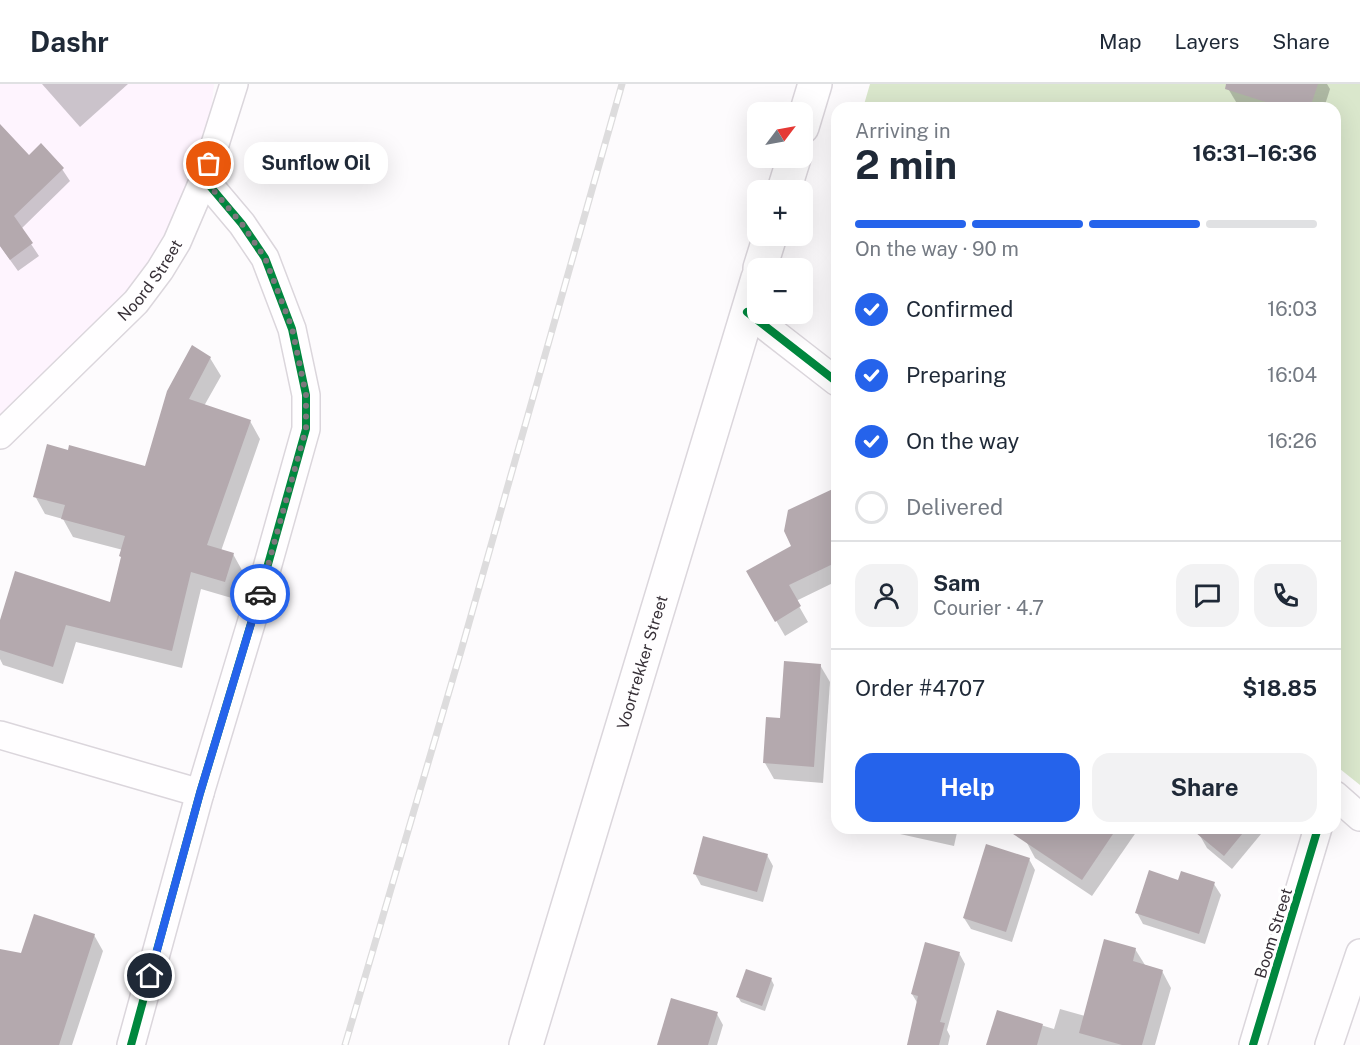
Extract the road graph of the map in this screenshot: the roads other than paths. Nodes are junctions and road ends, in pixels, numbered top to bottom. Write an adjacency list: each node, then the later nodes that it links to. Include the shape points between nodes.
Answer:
1 (234, 84): 4 (street, Noord Street)
2 (816, 84): 3 (main road)
3 (810, 102)
4 (204, 179): 8 (street, Noord Street, via 177,242 136,302); 10 (street, via 265,258 292,328 306,395 306,429)
5 (747, 312): 16 (main road, Voortrekker Street)
6 (762, 324): 7 (street)
7 (831, 377)
8 (0, 435)
9 (0, 735): 10 (street)
10 (200, 793): 15 (street)
11 (1341, 800): 12 (street)
12 (1360, 817)
13 (1316, 834): 17 (street, Boom Street)
14 (1360, 953): 18 (street)
15 (131, 1045)
16 (526, 1045)
17 (1253, 1045)
18 (1329, 1045)

